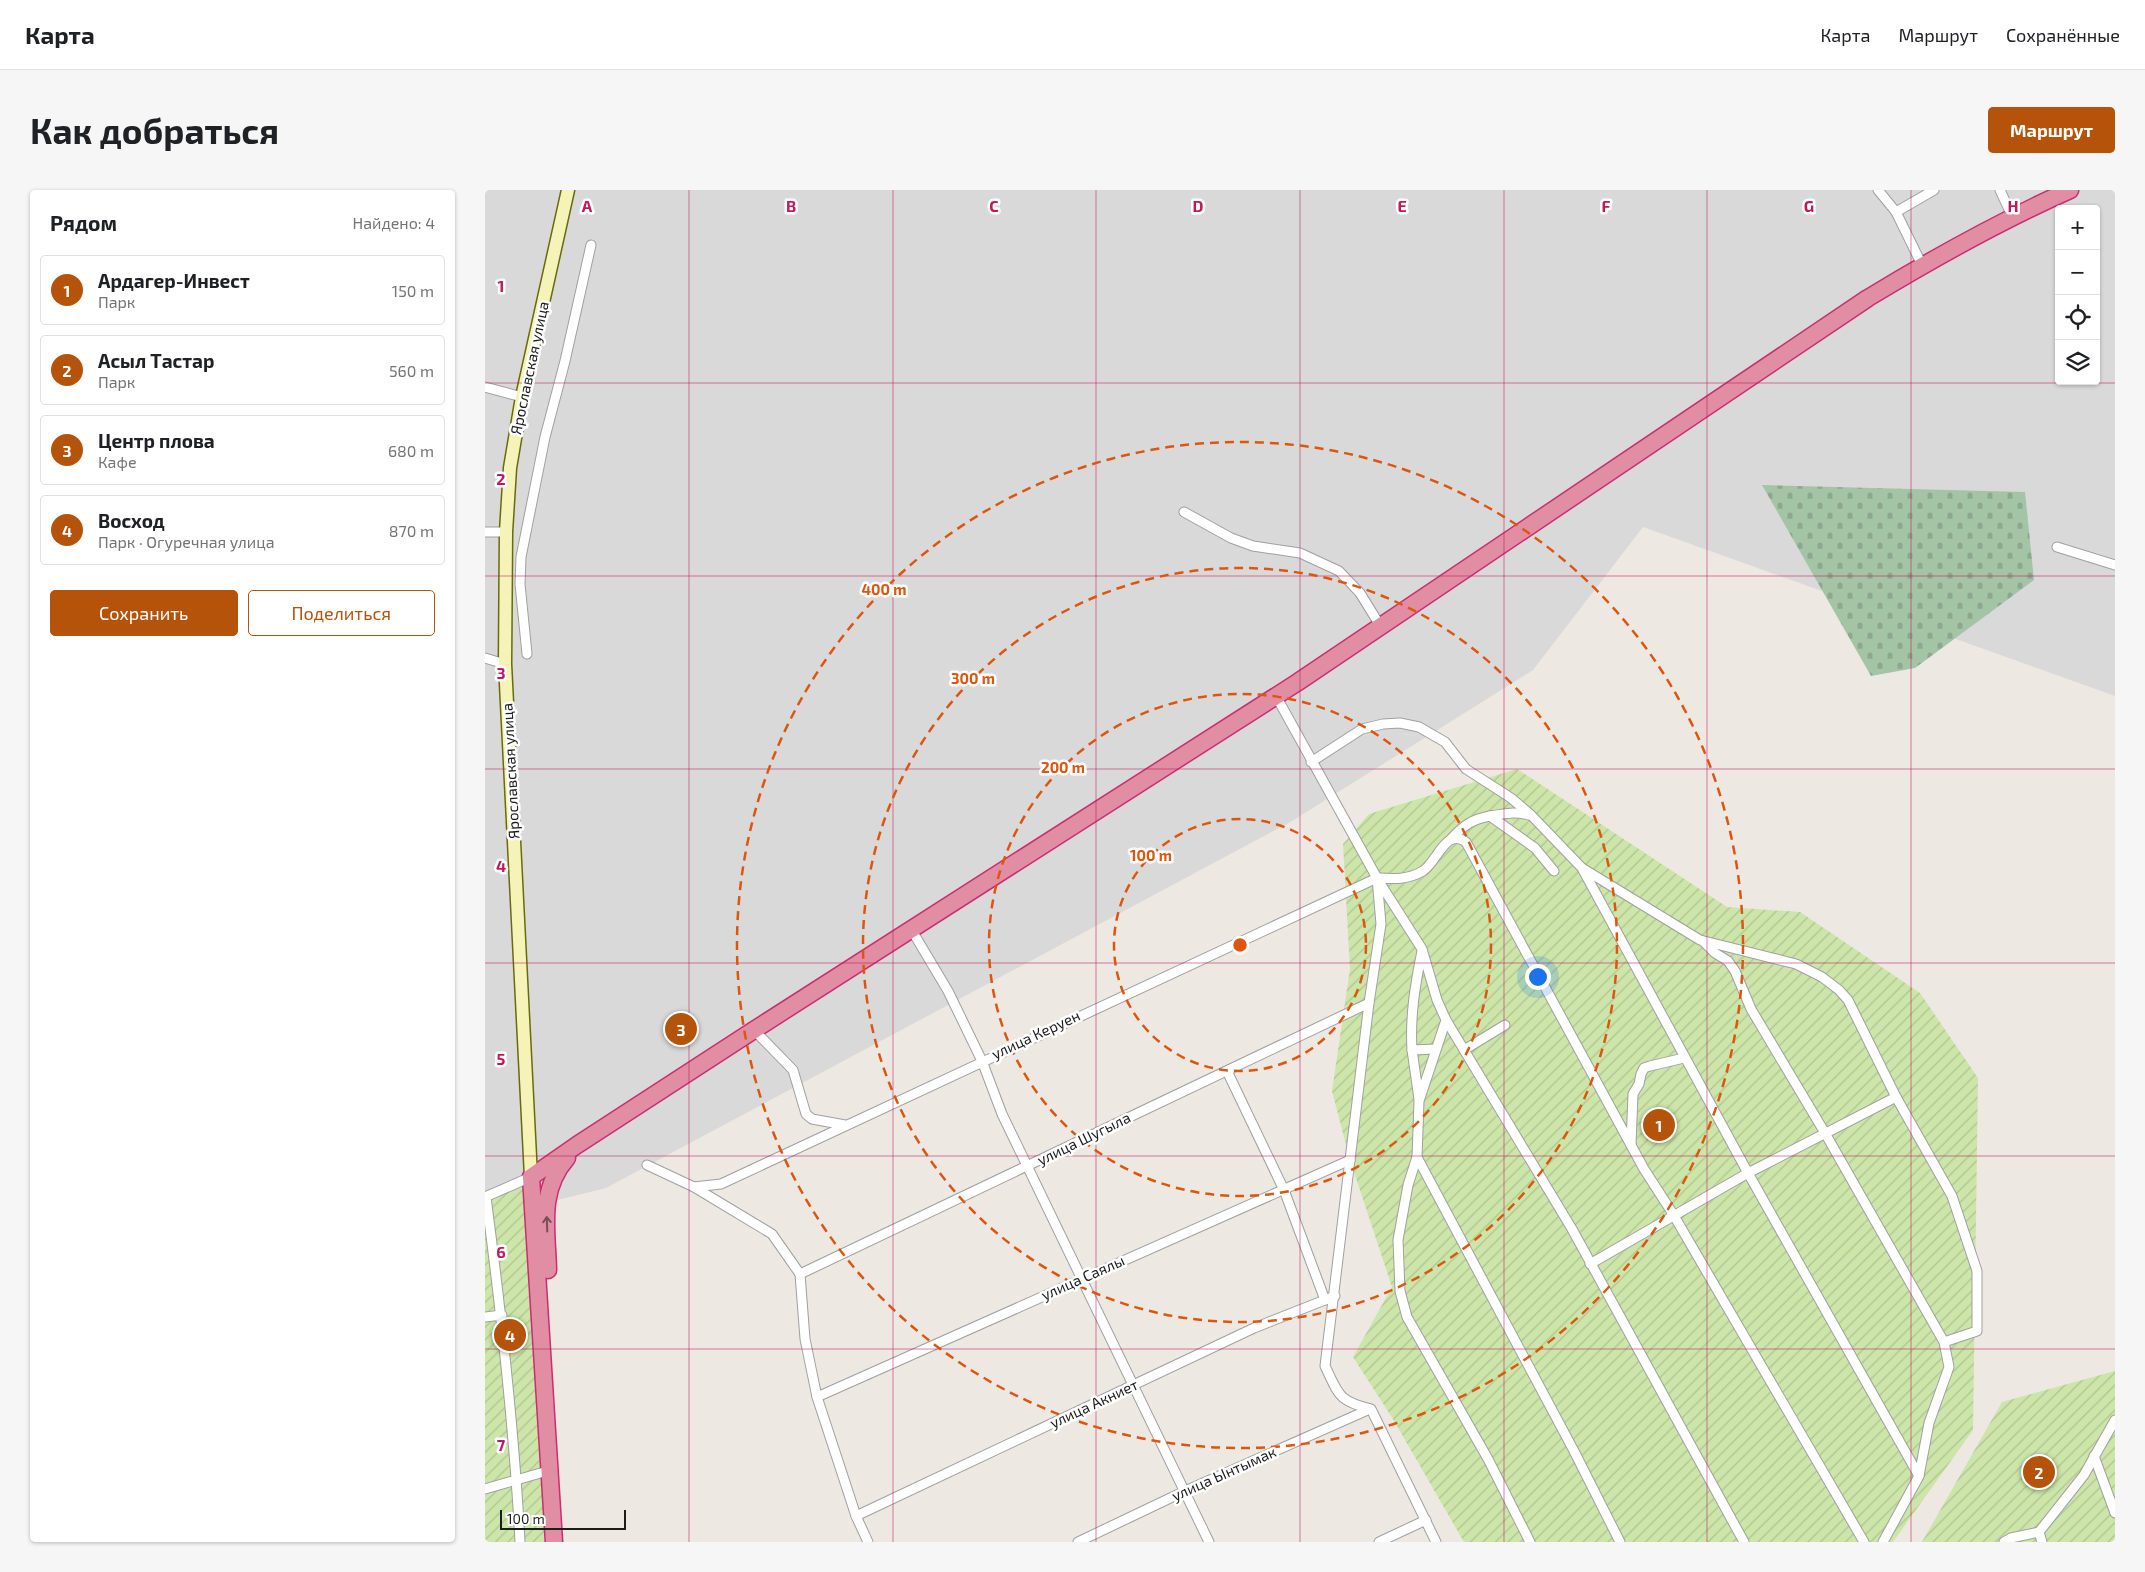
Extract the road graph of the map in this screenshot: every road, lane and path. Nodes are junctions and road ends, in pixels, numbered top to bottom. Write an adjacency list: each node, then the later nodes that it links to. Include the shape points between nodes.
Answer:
1 (568, 190): 11 (main road, Ярославская улица)
2 (1878, 190): 6 (street)
3 (1934, 190): 6 (street)
4 (2000, 190): 7 (street)
5 (2070, 190): 7 (highway)
6 (1896, 212): 9 (street)
7 (2012, 216): 9 (highway)
8 (591, 245): 18 (street, via 545,437 521,557 520,584)
9 (1922, 265): 17 (highway, via 1868,298)
10 (485, 387): 11 (street)
11 (522, 397): 14 (main road, Ярославская улица, via 510,468)
12 (1184, 512): 17 (street, via 1231,538 1253,546 1300,553 1339,571 1360,592)
13 (485, 532): 14 (street)
14 (506, 532): 20 (main road, Ярославская улица)
15 (2057, 547): 16 (street)
16 (2115, 565)
17 (1381, 627): 21 (highway)
18 (527, 654)
19 (485, 658): 20 (street)
20 (505, 664): 53 (main road, Ярославская улица)
21 (1275, 696): 22 (street); 29 (highway)
22 (1311, 762): 23 (street, via 1362,729 1400,723 1419,727 1445,742 1466,769); 28 (street)
23 (1531, 815): 24 (street, via 1507,812); 26 (street)
24 (1490, 816): 25 (street, via 1474,820); 27 (street, via 1535,848)
25 (1449, 840): 28 (street, via 1424,870 1401,879); 47 (street, via 1461,838 1466,842)
26 (1582, 868): 30 (street); 39 (street)
27 (1555, 871)
28 (1377, 878): 31 (street); 32 (street, via 1381,924); 40 (street, улица Керуен)
29 (911, 929): 35 (highway); 40 (street, via 948,991)
30 (1703, 941): 42 (street, via 1796,964 1839,990 1848,1000); 45 (street, via 1728,961 1735,971 1751,1009)
31 (1422, 949): 33 (street); 36 (street, via 1413,994)
32 (1369, 1003): 41 (street, улица Шугыла); 49 (street)
33 (1446, 1020): 37 (street); 38 (street)
34 (1505, 1024): 38 (street)
35 (754, 1030): 44 (street, via 793,1070 806,1114 812,1120); 46 (highway)
36 (1412, 1050): 37 (street); 43 (street)
37 (1436, 1050): 43 (street)
38 (1464, 1050): 58 (street)
39 (1684, 1058): 47 (street, via 1644,1068 1633,1094); 52 (street)
40 (982, 1060): 44 (street, улица Керуен); 51 (street, via 1002,1114)
41 (1227, 1071): 51 (street, улица Шугыла); 55 (street)
42 (1896, 1097): 45 (street); 66 (street, via 1952,1196 1977,1271 1977,1331)
43 (1419, 1101): 48 (street)
44 (845, 1125): 54 (street, улица Керуен, via 721,1184)
45 (1825, 1132): 52 (street); 66 (street)
46 (577, 1145): 53 (highway); 65 (highway, one-way to 46, via 549,1293 546,1207 549,1185)
47 (1631, 1145): 57 (street)
48 (1417, 1157): 88 (street, via 1408,1185 1399,1240 1400,1291 1407,1317); 89 (street)
49 (1350, 1160): 55 (street, улица Саялы); 61 (street)
50 (647, 1165): 54 (street)
51 (1027, 1166): 59 (street, улица Шугыла); 60 (street)
52 (1748, 1173): 57 (street); 73 (street)
53 (531, 1178): 56 (street); 65 (highway)
54 (694, 1187): 59 (street, via 772,1234)
55 (1284, 1190): 60 (street, улица Саялы); 62 (street)
56 (485, 1197): 63 (street)
57 (1673, 1214): 58 (street); 91 (street)
58 (1590, 1264): 90 (street)
59 (800, 1274): 68 (street, via 805,1338)
60 (1081, 1279): 67 (street); 68 (street, улица Саялы)
61 (1335, 1296): 62 (street, улица Акниет); 69 (street, via 1325,1366 1340,1396 1352,1404)
62 (1325, 1300): 67 (street, улица Акниет, via 1254,1328)
63 (502, 1315): 64 (street); 74 (street)
64 (485, 1317)
65 (541, 1324): 72 (highway)
66 (1944, 1342): 73 (street, via 1949,1366 1929,1423)
67 (1132, 1386): 76 (street); 78 (street, улица Акниет)
68 (817, 1397): 78 (street)
69 (1371, 1408): 76 (street, улица Ынтымак); 79 (street)
70 (2115, 1420): 71 (street)
71 (2094, 1456): 77 (street); 80 (street)
72 (551, 1470): 74 (street); 82 (highway)
73 (1919, 1476): 92 (street)
74 (517, 1480): 75 (street); 81 (street)
75 (485, 1490)
76 (1185, 1491): 84 (street, улица Ынтымак); 85 (street)
77 (2115, 1513)
78 (856, 1516): 83 (street)
79 (1425, 1520): 86 (street); 87 (street)
80 (2039, 1532): 93 (street); 94 (street)
81 (519, 1542)
82 (554, 1542)
83 (868, 1542)
84 (1078, 1542)
85 (1209, 1542)
86 (1379, 1542)
87 (1436, 1542)
88 (1531, 1542)
89 (1620, 1542)
90 (1744, 1542)
91 (1863, 1542)
92 (1883, 1542)
93 (2004, 1542)
94 (2042, 1542)

